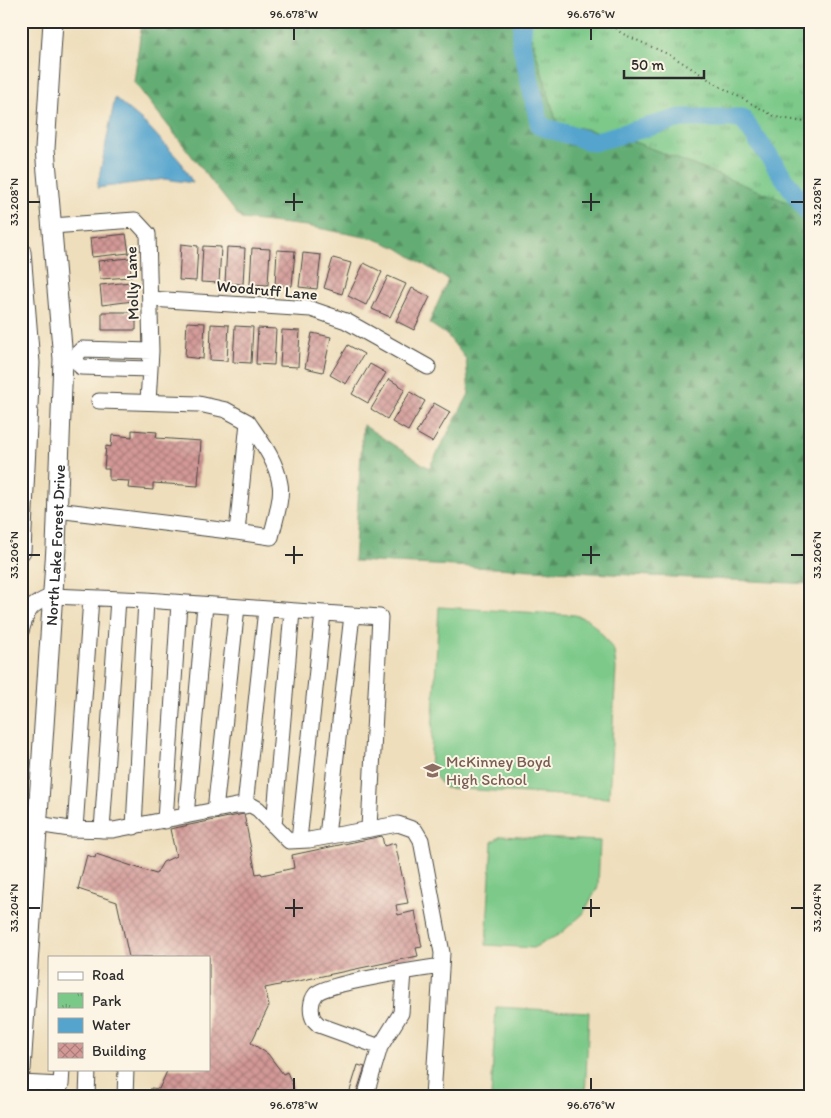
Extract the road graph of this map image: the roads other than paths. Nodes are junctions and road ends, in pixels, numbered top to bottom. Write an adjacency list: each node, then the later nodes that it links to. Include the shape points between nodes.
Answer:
1 (53, 21): 2 (main road, North Lake Forest Drive, via 45,149)
2 (52, 226): 4 (street, Molly Lane, via 135,220 148,234); 6 (main road, North Lake Forest Drive)
3 (21, 252): 7 (main road, North Lake Forest Drive)
4 (150, 299): 5 (street, Molly Lane); 8 (street, Woodruff Lane, via 311,309 346,321)
5 (151, 351): 6 (street, via 82,349); 9 (street, Molly Lane)
6 (68, 358): 7 (main road); 9 (street, via 81,367); 13 (main road, North Lake Forest Drive)
7 (26, 363): 15 (main road, North Lake Forest Drive)
8 (428, 367)
9 (150, 369): 11 (street, Molly Lane)
10 (99, 400): 11 (street)
11 (148, 402): 12 (street, via 199,404 226,410)
12 (248, 422): 14 (street); 14 (street, via 273,459 281,485 270,538)
13 (57, 510): 14 (street); 16 (main road, North Lake Forest Drive)
14 (237, 532)
15 (21, 551)
16 (52, 596): 17 (street); 27 (street, via 27,611); 32 (main road, North Lake Forest Drive)
17 (91, 598): 18 (street); 36 (street)
18 (118, 599): 19 (street); 37 (street)
19 (146, 600): 20 (street); 34 (street)
20 (178, 603): 21 (street); 31 (street)
21 (205, 604): 22 (street); 30 (street)
22 (236, 607): 23 (street); 29 (street)
23 (266, 609): 24 (street); 28 (street)
24 (292, 611): 25 (street); 33 (street)
25 (323, 613): 26 (street); 39 (street)
26 (352, 615): 35 (street, via 380,617); 38 (street)
27 (21, 631)
28 (245, 806): 29 (street); 33 (street, via 258,809)
29 (215, 811): 30 (street)
30 (186, 816): 31 (street)
31 (165, 821): 34 (street)
32 (29, 824): 36 (street); 43 (main road, North Lake Forest Drive)
33 (274, 826): 39 (street, via 289,841)
34 (134, 827): 37 (street)
35 (369, 828): 38 (street); 40 (street, via 398,824 416,830 421,840 442,953)
36 (75, 829): 37 (street)
37 (102, 830)
38 (327, 836): 39 (street)
39 (299, 840)
40 (441, 966): 41 (street); 52 (street)
41 (404, 972): 42 (street, via 401,1013); 42 (street, via 327,988 312,999 312,1017 320,1025)
42 (380, 1047): 51 (street)
43 (21, 1069)
44 (62, 1070): 48 (street)
45 (88, 1070): 49 (street)
46 (126, 1070): 50 (street)
47 (21, 1083): 48 (street)
48 (61, 1091)
49 (87, 1097)
50 (125, 1097)
51 (365, 1097)
52 (433, 1097)

